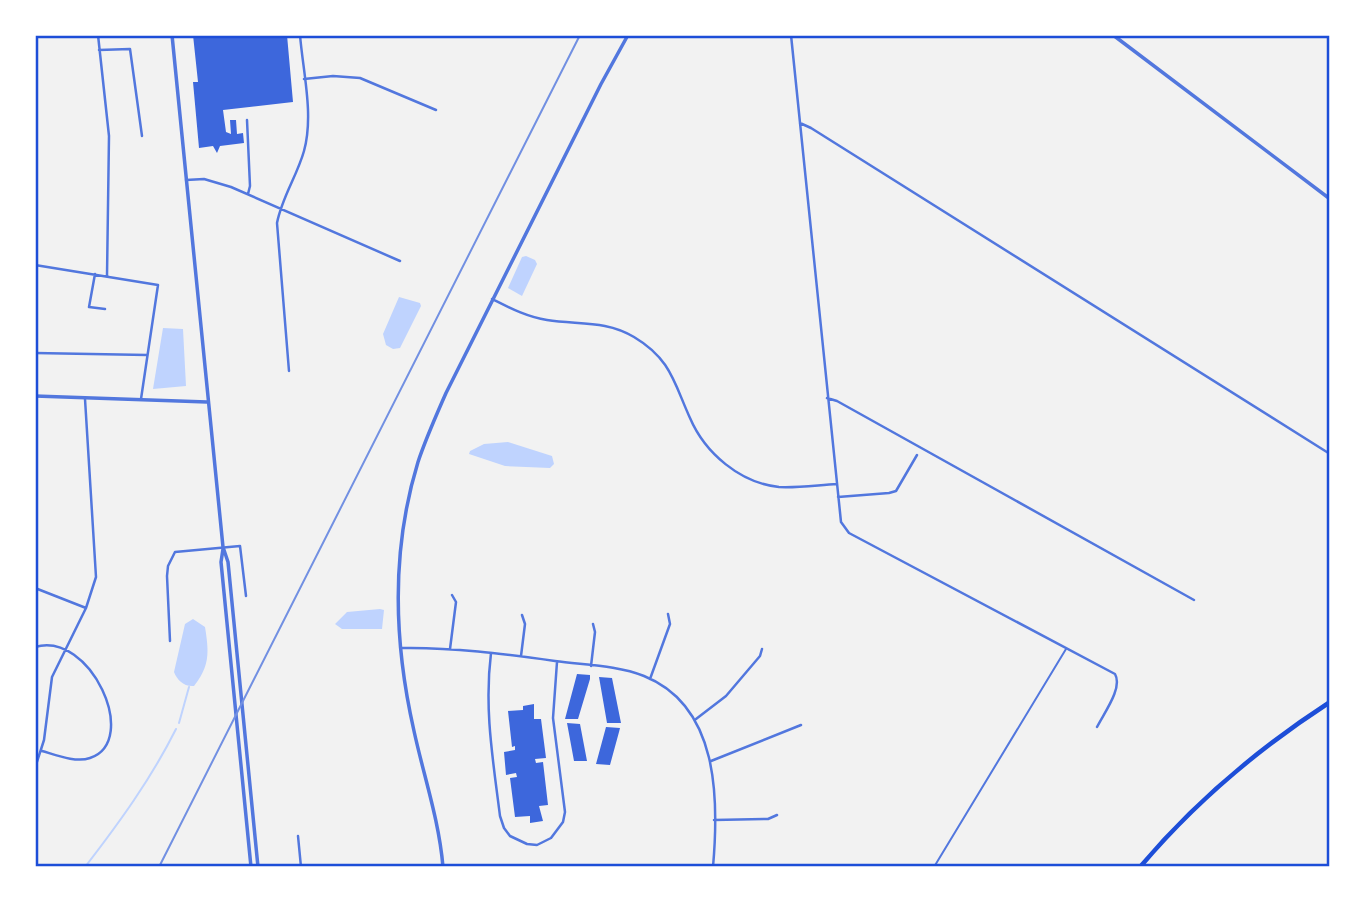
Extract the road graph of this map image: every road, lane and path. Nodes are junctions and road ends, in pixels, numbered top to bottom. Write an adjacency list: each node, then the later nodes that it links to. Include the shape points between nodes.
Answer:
1 (98, 35): 7 (street)
2 (172, 35): 13 (street)
3 (300, 35): 8 (street)
4 (628, 35): 21 (street)
5 (791, 35): 11 (street)
6 (1113, 35): 15 (street)
7 (99, 50): 12 (street, via 130,49); 20 (street, via 109,136)
8 (304, 79): 9 (street, via 360,78); 16 (street, via 307,139)
9 (436, 110)
10 (247, 120): 14 (street)
11 (800, 123): 28 (street); 31 (street)
12 (142, 136)
13 (187, 180): 14 (street, via 215,181); 30 (street)
14 (248, 194): 16 (street)
15 (1330, 200)
16 (279, 208): 17 (street); 25 (street, via 276,236)
17 (400, 261)
18 (35, 265): 19 (street)
19 (95, 274): 20 (street); 22 (street, via 89,307)
20 (107, 276): 24 (street, via 158,285)
21 (492, 299): 33 (street, via 529,316 600,323 647,345 676,382 702,440 717,458 752,480 776,487); 46 (street, via 429,432 409,496 399,562)
22 (105, 309)
23 (35, 353): 24 (street)
24 (147, 355): 29 (street)
25 (289, 370)
26 (35, 396): 27 (street)
27 (85, 396): 29 (street); 40 (street, via 97,565)
28 (827, 398): 33 (street); 39 (street)
29 (141, 399): 30 (street)
30 (207, 402): 35 (street)
31 (1330, 454)
32 (917, 455): 34 (street, via 896,491)
33 (837, 484): 34 (street)
34 (838, 497): 47 (street, via 841,522 849,533)
35 (223, 547): 38 (street, via 240,546); 44 (street, via 175,552 167,576); 68 (street); 69 (street)
36 (35, 588): 40 (street)
37 (452, 595): 48 (street, via 456,602)
38 (246, 596)
39 (1194, 600)
40 (86, 608): 50 (street)
41 (668, 614): 55 (street, via 670,624)
42 (522, 615): 52 (street)
43 (593, 624): 54 (street)
44 (170, 641)
45 (35, 647): 50 (street)
46 (401, 648): 48 (street); 71 (street)
47 (1067, 648): 59 (street, via 1118,679); 73 (lane)
48 (450, 649): 51 (street)
49 (762, 649): 57 (street, via 726,696)
50 (64, 650): 60 (street, via 49,687); 60 (street, via 100,682 109,705 109,735 102,750 86,759)
51 (491, 653): 52 (street); 53 (street, via 487,710 500,816 510,836 527,844 551,838 565,812 553,718)
52 (521, 657): 53 (street)
53 (557, 662): 54 (street)
54 (591, 666): 55 (street)
55 (650, 679): 57 (street, via 676,696)
56 (1330, 702): 74 (main road, via 1228,776)
57 (695, 720): 61 (street)
58 (801, 724): 61 (street)
59 (1097, 727)
60 (42, 751): 62 (street)
61 (711, 761): 64 (street)
62 (35, 768)
63 (776, 815): 64 (street)
64 (715, 820): 72 (street)
65 (298, 836): 70 (street)
66 (35, 848): 67 (street)
67 (35, 865)
68 (251, 867)
69 (258, 867)
70 (301, 867)
71 (443, 867)
72 (713, 867)
73 (934, 867)
74 (1140, 867)

